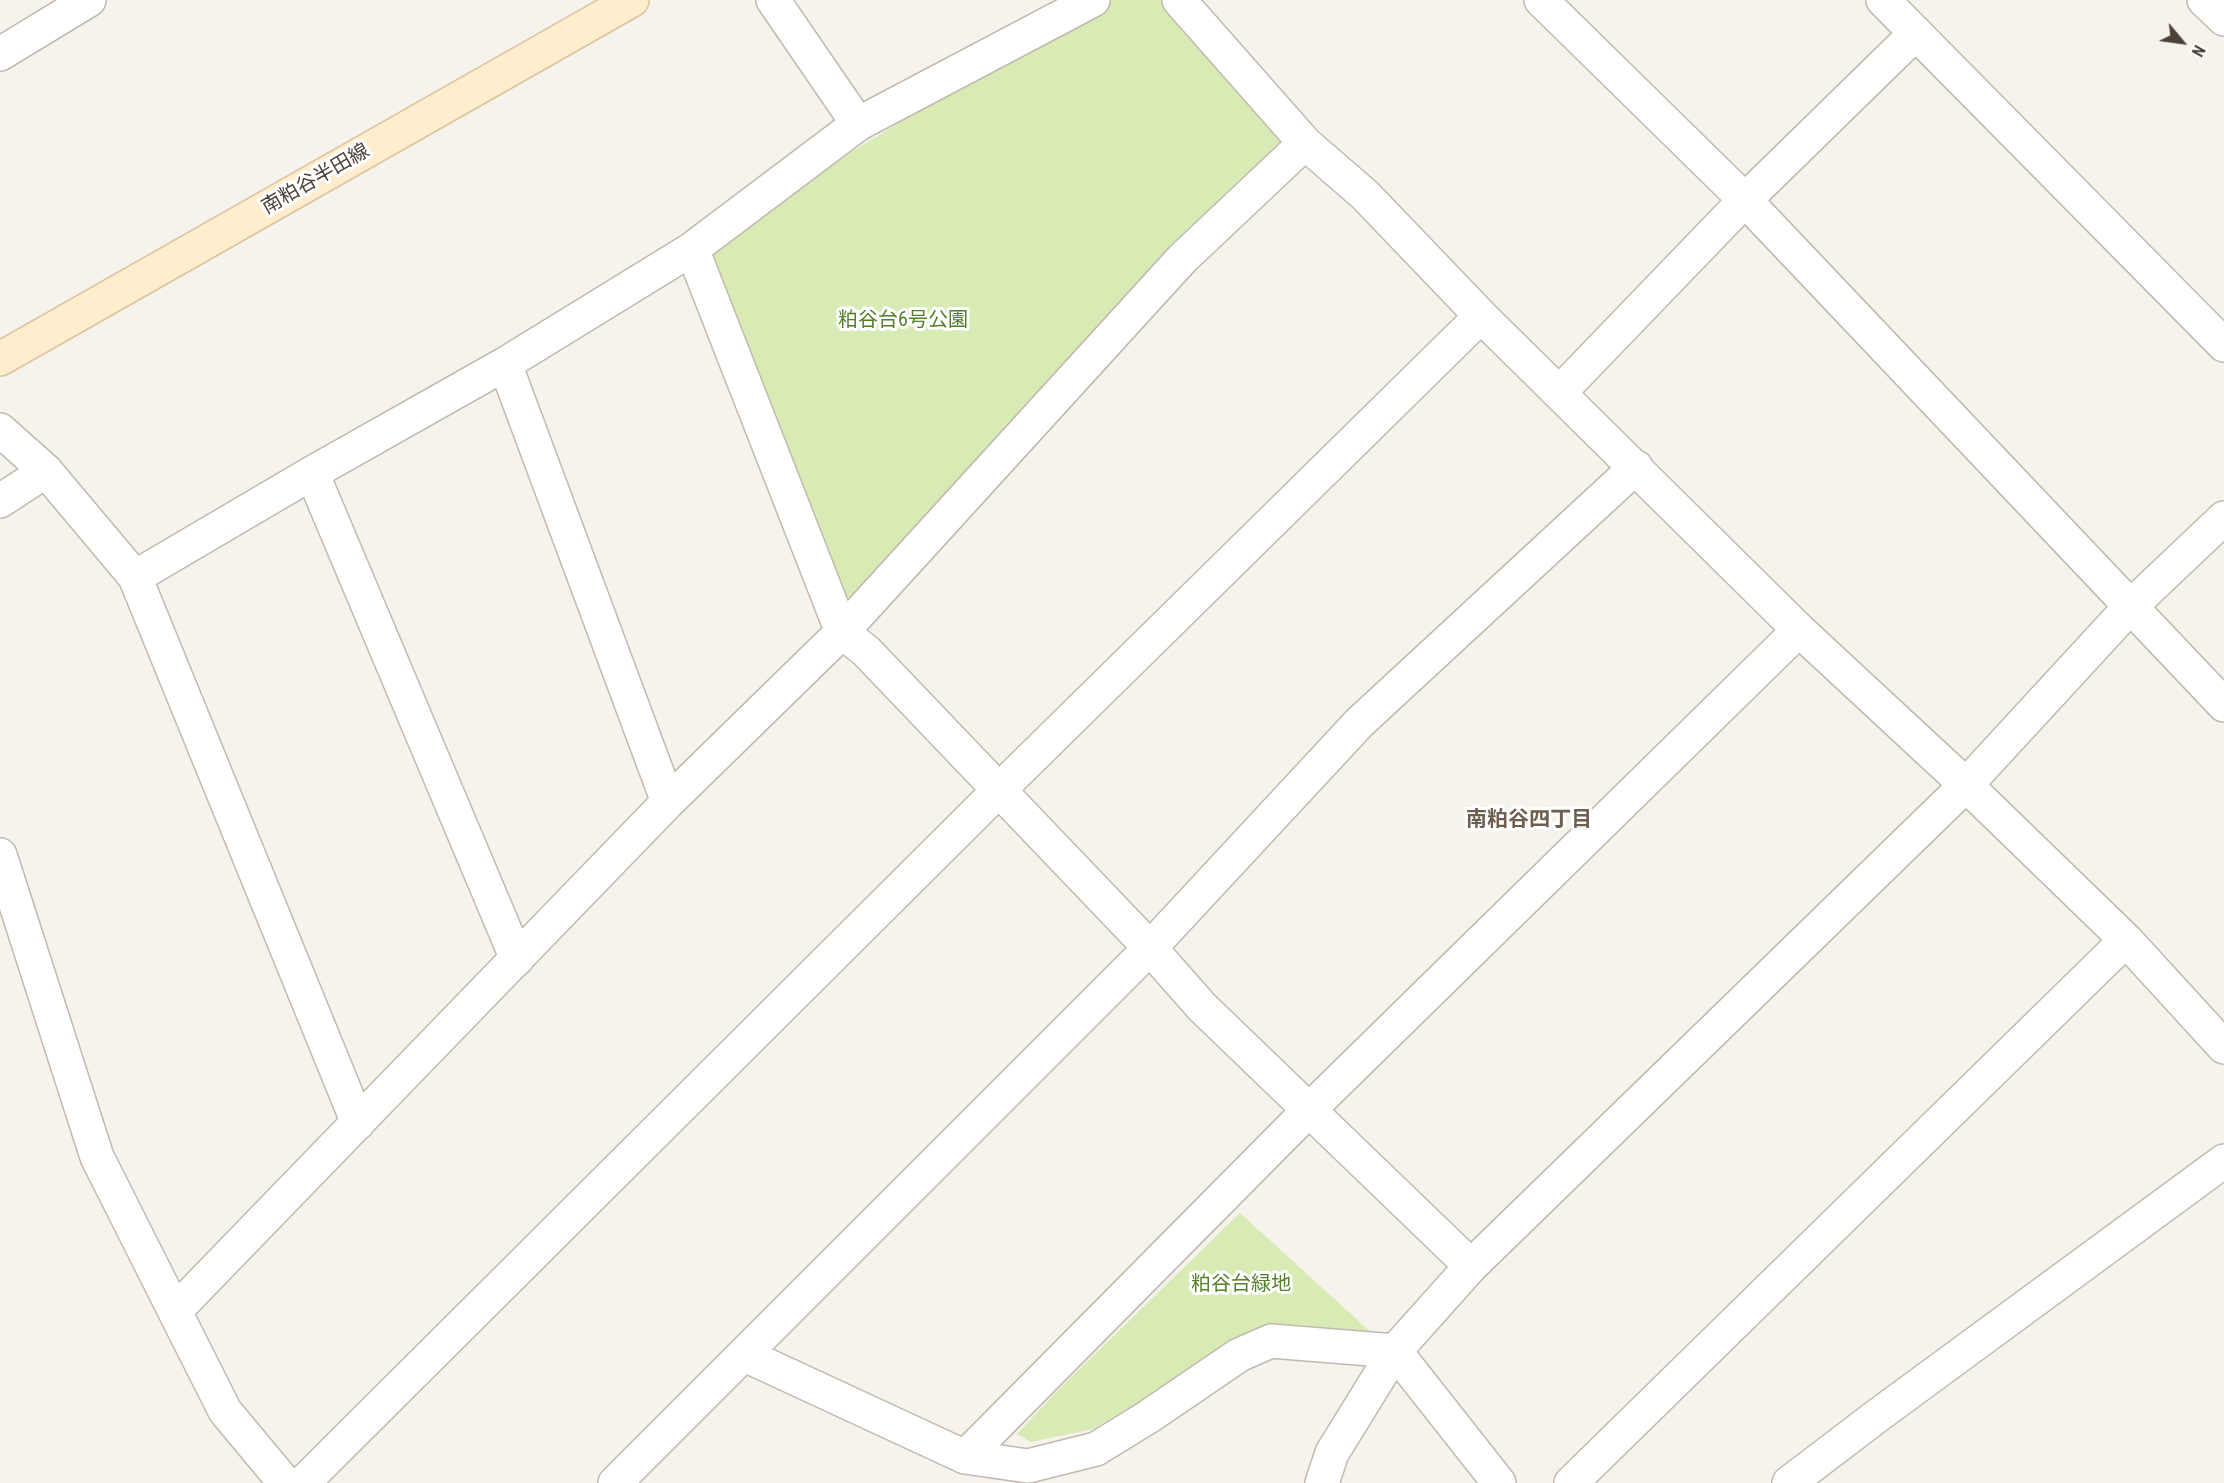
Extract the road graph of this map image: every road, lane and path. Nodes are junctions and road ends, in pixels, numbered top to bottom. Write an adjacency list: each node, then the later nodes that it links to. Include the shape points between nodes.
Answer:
1 (89, 0): 11 (street)
2 (632, 0): 18 (main road, 南粕谷半田線)
3 (773, 0): 12 (street)
4 (1093, 0): 12 (street)
5 (1179, 0): 13 (street)
6 (1541, 0): 14 (street)
7 (1883, 0): 10 (street)
8 (2204, 0): 9 (street)
9 (2224, 19)
10 (1916, 33): 14 (street); 17 (street)
11 (0, 54)
12 (858, 124): 15 (street)
13 (1305, 143): 16 (street, via 1365,195); 30 (street, via 1182,258)
14 (1746, 200): 20 (street); 28 (street)
15 (692, 249): 19 (street); 30 (street)
16 (1481, 316): 20 (street); 33 (street)
17 (2224, 345)
18 (4, 351)
19 (505, 364): 24 (street); 34 (street)
20 (1560, 392): 22 (street)
21 (0, 430): 23 (street)
22 (1636, 467): 29 (street); 37 (street, via 1359,723)
23 (46, 471): 25 (street); 27 (street)
24 (312, 473): 27 (street); 38 (street)
25 (0, 501)
26 (2224, 518): 28 (street)
27 (135, 577): 41 (street)
28 (2130, 607): 31 (street); 32 (street)
29 (1799, 630): 32 (street); 40 (street)
30 (842, 632): 33 (street, via 866,651); 34 (street)
31 (2224, 705)
32 (1966, 785): 36 (street); 43 (street)
33 (998, 790): 37 (street); 49 (street)
34 (668, 802): 38 (street)
35 (0, 855): 44 (street, via 97,1157)
36 (2126, 940): 39 (street); 53 (street)
37 (1150, 948): 40 (street, via 1202,1007); 46 (street)
38 (517, 959): 41 (street)
39 (2224, 1047)
40 (1309, 1110): 43 (street); 47 (street)
41 (358, 1123): 44 (street)
42 (2224, 1161): 54 (street)
43 (1472, 1266): 45 (street)
44 (176, 1311): 48 (street, via 225,1411)
45 (1395, 1351): 47 (street, via 1271,1341 1239,1355 1096,1449 1028,1466); 51 (street, via 1332,1453); 52 (street)
46 (745, 1355): 47 (street); 50 (street)
47 (965, 1457)
48 (285, 1483)
49 (303, 1483)
50 (615, 1483)
51 (1322, 1483)
52 (1499, 1483)
53 (1571, 1483)
54 (1789, 1483)

